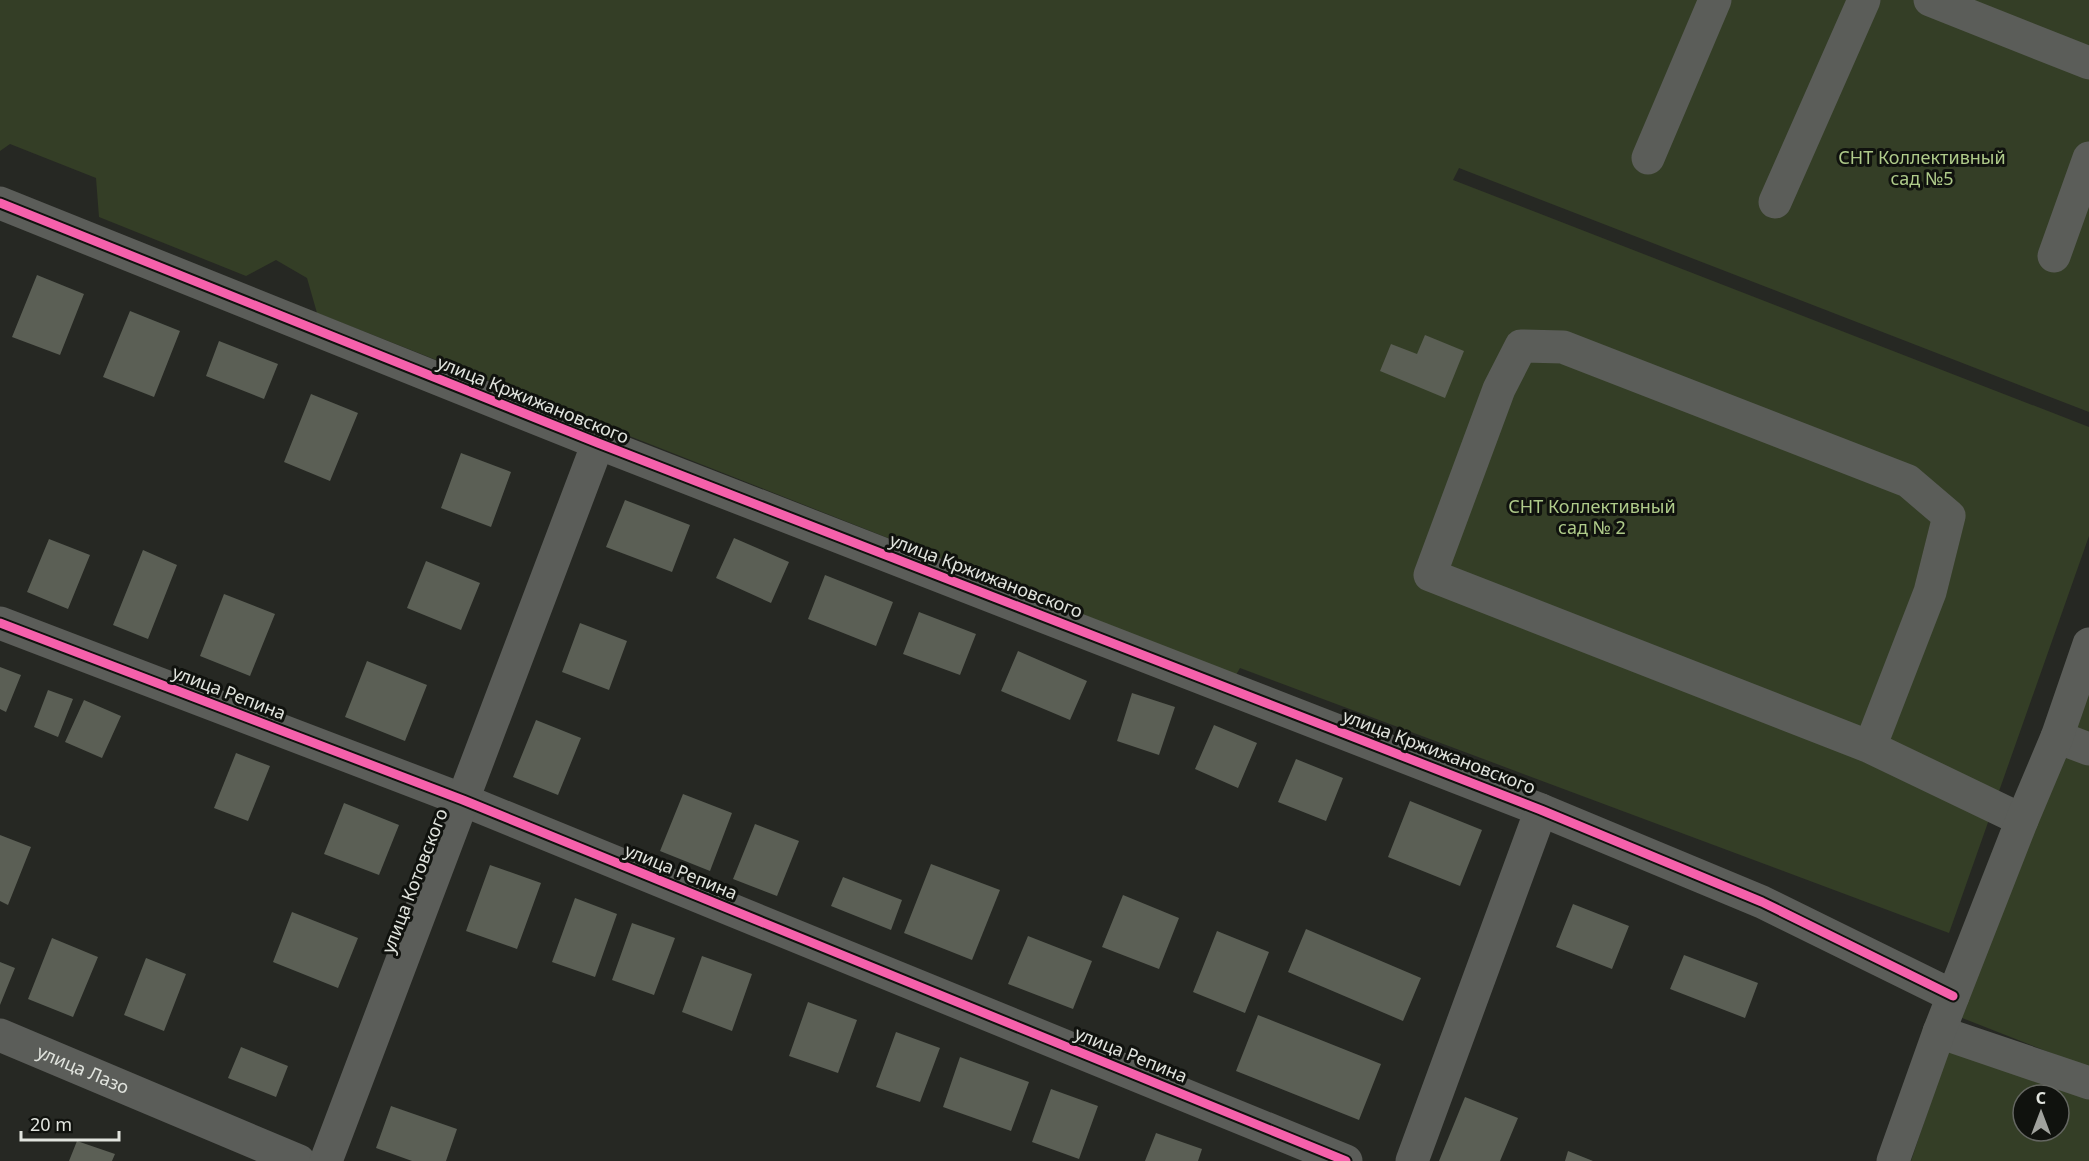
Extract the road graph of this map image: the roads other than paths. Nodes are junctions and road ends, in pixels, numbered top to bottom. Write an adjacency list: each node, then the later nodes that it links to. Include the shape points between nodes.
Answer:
1 (1714, 0): 5 (street)
2 (1864, 0): 7 (street)
3 (1929, 0): 4 (street)
4 (2089, 63)
5 (1648, 158)
6 (2089, 158): 9 (street)
7 (1775, 202)
8 (0, 203): 10 (street, улица Кржижановского)
9 (2054, 256)
10 (598, 443): 16 (street, улица Котовского); 17 (street, улица Кржижановского)
11 (0, 623): 16 (street, улица Репина)
12 (2089, 644): 13 (street)
13 (2056, 737): 15 (street); 18 (street)
14 (1870, 747): 14 (street, via 1430,575 1499,389 1521,346 1563,347 1908,481 1949,516 1930,592); 18 (street)
15 (2089, 749)
16 (463, 800): 24 (street, улица Котовского); 25 (street, улица Репина)
17 (1541, 810): 19 (street, улица Кржижановского, via 1762,902); 26 (street)
18 (2022, 820): 19 (street)
19 (1953, 996): 20 (street)
20 (1939, 1032): 22 (street); 27 (street)
21 (0, 1035): 23 (street, улица Лазо)
22 (2089, 1083)
23 (299, 1161)
24 (326, 1161)
25 (1346, 1161)
26 (1412, 1161)
27 (1893, 1161)

